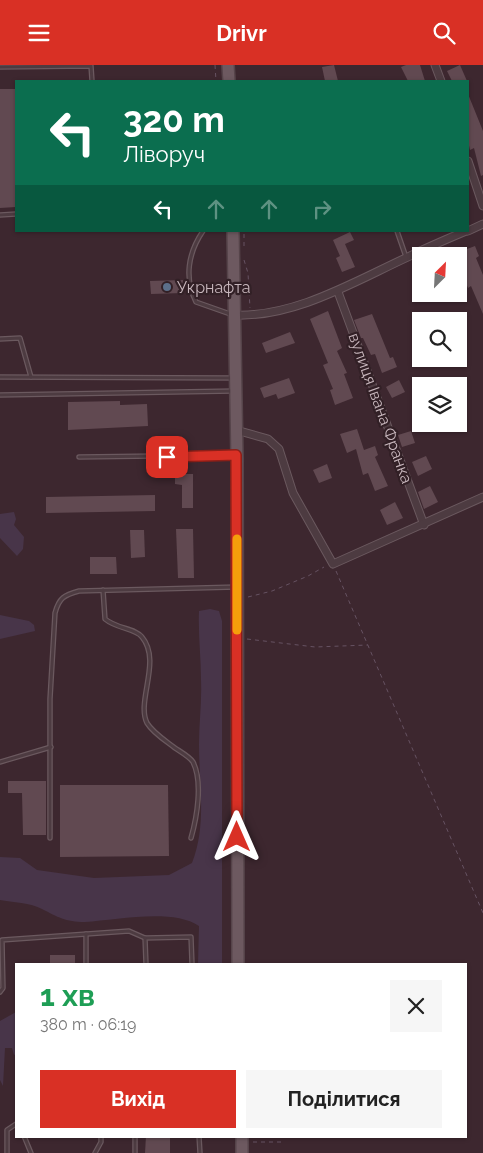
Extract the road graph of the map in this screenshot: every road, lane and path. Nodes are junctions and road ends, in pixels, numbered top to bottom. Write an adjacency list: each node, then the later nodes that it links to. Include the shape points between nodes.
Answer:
1 (215, 65): 6 (path)
2 (228, 65): 7 (main road)
3 (435, 65): 8 (street)
4 (0, 67): 5 (lane, via 92,66)
5 (92, 80)
6 (216, 80)
7 (229, 80)
8 (440, 80)
9 (469, 164): 10 (street)
10 (483, 206)
11 (15, 214): 12 (lane)
12 (0, 215)
13 (483, 224): 14 (street)
14 (469, 230)
15 (202, 232): 24 (lane, via 192,252 189,281 192,293 196,302)
16 (232, 232): 24 (main road)
17 (244, 232): 20 (path)
18 (397, 232): 22 (lane)
19 (465, 232): 22 (street)
20 (244, 249)
21 (243, 257): 25 (path, via 248,273)
22 (406, 257): 23 (street)
23 (338, 291): 25 (street); 36 (street, вулиця Івана Франка)
24 (233, 315): 25 (street); 29 (main road)
25 (250, 316)
26 (0, 339): 28 (lane, via 20,338)
27 (0, 377): 28 (lane)
28 (31, 377): 29 (lane)
29 (234, 378): 30 (main road)
30 (235, 391): 31 (lane); 32 (main road)
31 (0, 395)
32 (236, 430): 33 (main road); 37 (street, via 268,439 279,449 293,493)
33 (237, 456): 34 (lane); 39 (main road)
34 (79, 457)
35 (483, 497): 36 (street)
36 (424, 525): 37 (street)
37 (333, 564): 39 (path, via 272,591); 41 (path)
38 (103, 590): 39 (lane); 42 (lane, via 79,591 64,595 58,602 50,699); 44 (lane, via 105,619 114,626 141,635 148,646 147,723 193,761 197,774 198,807)
39 (237, 593): 40 (main road)
40 (237, 638): 41 (path, via 315,647); 52 (main road)
41 (368, 645): 46 (path)
42 (51, 747): 43 (lane); 45 (lane)
43 (0, 762)
44 (191, 837)
45 (50, 838)
46 (483, 913)
47 (86, 934): 48 (lane, via 129,931); 49 (lane); 53 (lane, via 2,940 3,988)
48 (145, 938): 50 (lane); 51 (lane, via 191,937)
49 (86, 963)
50 (146, 963)
51 (192, 963)
52 (238, 963)
53 (0, 992)
54 (15, 1125): 61 (lane, via 7,1129)
55 (25, 1138): 62 (lane)
56 (101, 1138): 63 (lane)
57 (136, 1138): 64 (lane)
58 (199, 1138): 65 (lane)
59 (285, 1142): 60 (path)
60 (242, 1144)
61 (7, 1153)
62 (31, 1153)
63 (95, 1153)
64 (135, 1153)
65 (200, 1153)

